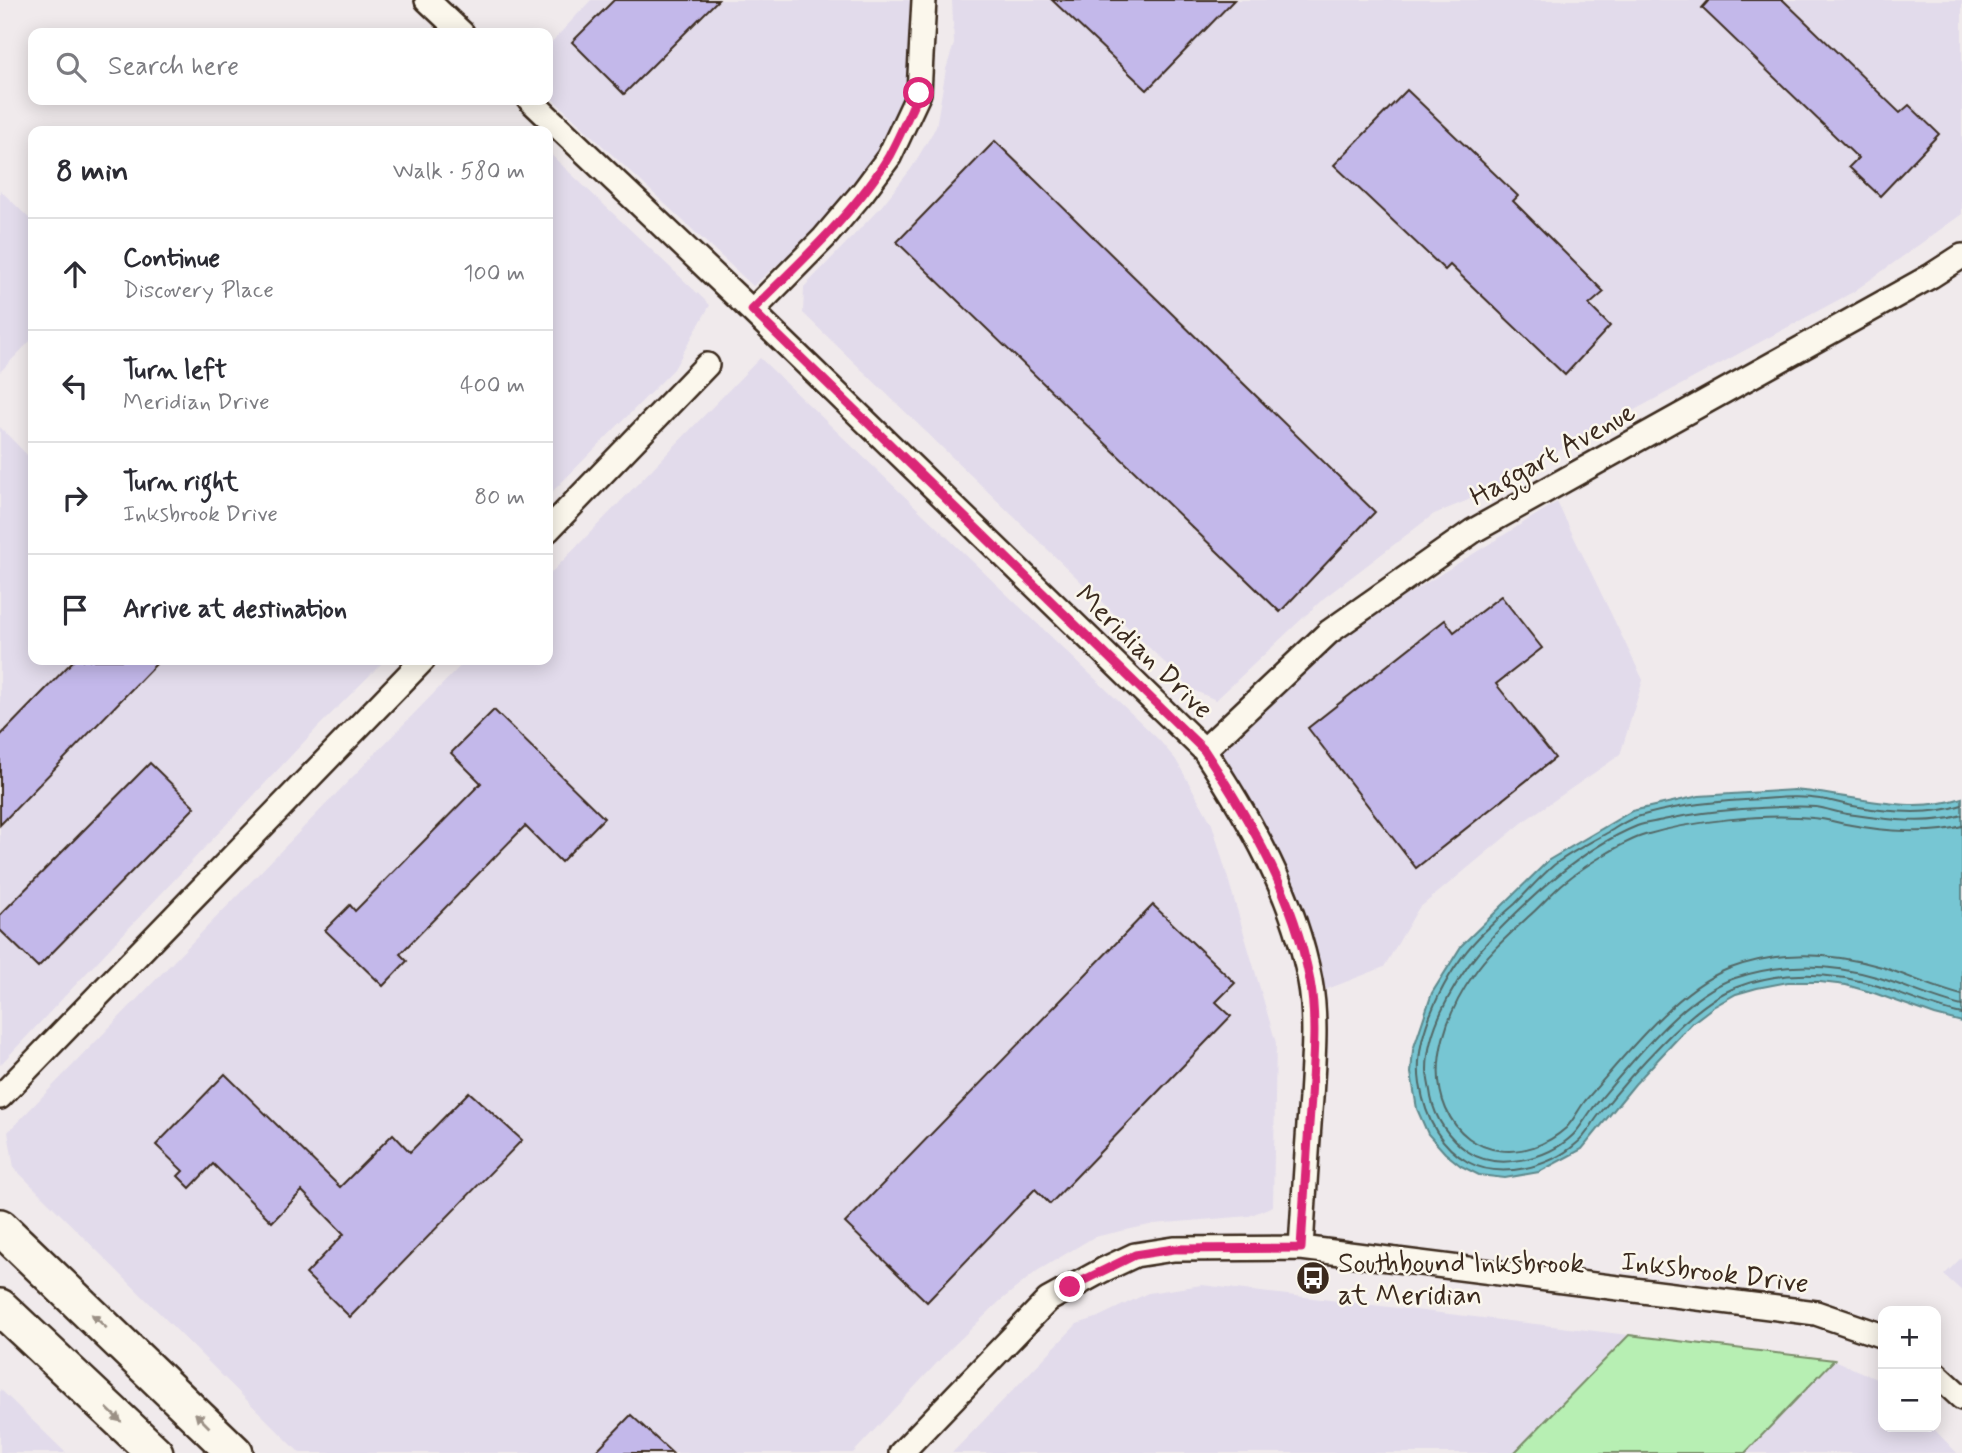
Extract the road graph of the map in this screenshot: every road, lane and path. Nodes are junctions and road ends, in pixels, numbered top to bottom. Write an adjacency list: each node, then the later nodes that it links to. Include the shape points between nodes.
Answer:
1 (427, 0): 3 (street)
2 (924, 0): 6 (street, via 919,93 889,157 824,237)
3 (456, 28)
4 (535, 105): 6 (street, Meridian Drive)
5 (1962, 256): 10 (street, Haggart Avenue, via 1473,531 1329,632)
6 (752, 310): 10 (street, Meridian Drive)
7 (707, 366): 8 (street)
8 (553, 525)
9 (418, 665): 11 (street)
10 (1204, 750): 13 (street, Meridian Drive, via 1233,792 1273,868 1296,925 1311,983 1314,1042)
11 (0, 1097)
12 (0, 1227): 19 (main road, one-way to 12)
13 (1301, 1248): 15 (street, Inksbrook Drive, via 1816,1313); 20 (street, Inksbrook Drive, via 1174,1249 1135,1255 1103,1270 1048,1300)
14 (0, 1307): 18 (main road, one-way to 18)
15 (1878, 1334)
16 (1941, 1379): 17 (street)
17 (1962, 1398)
18 (155, 1453)
19 (235, 1453)
20 (901, 1453)

